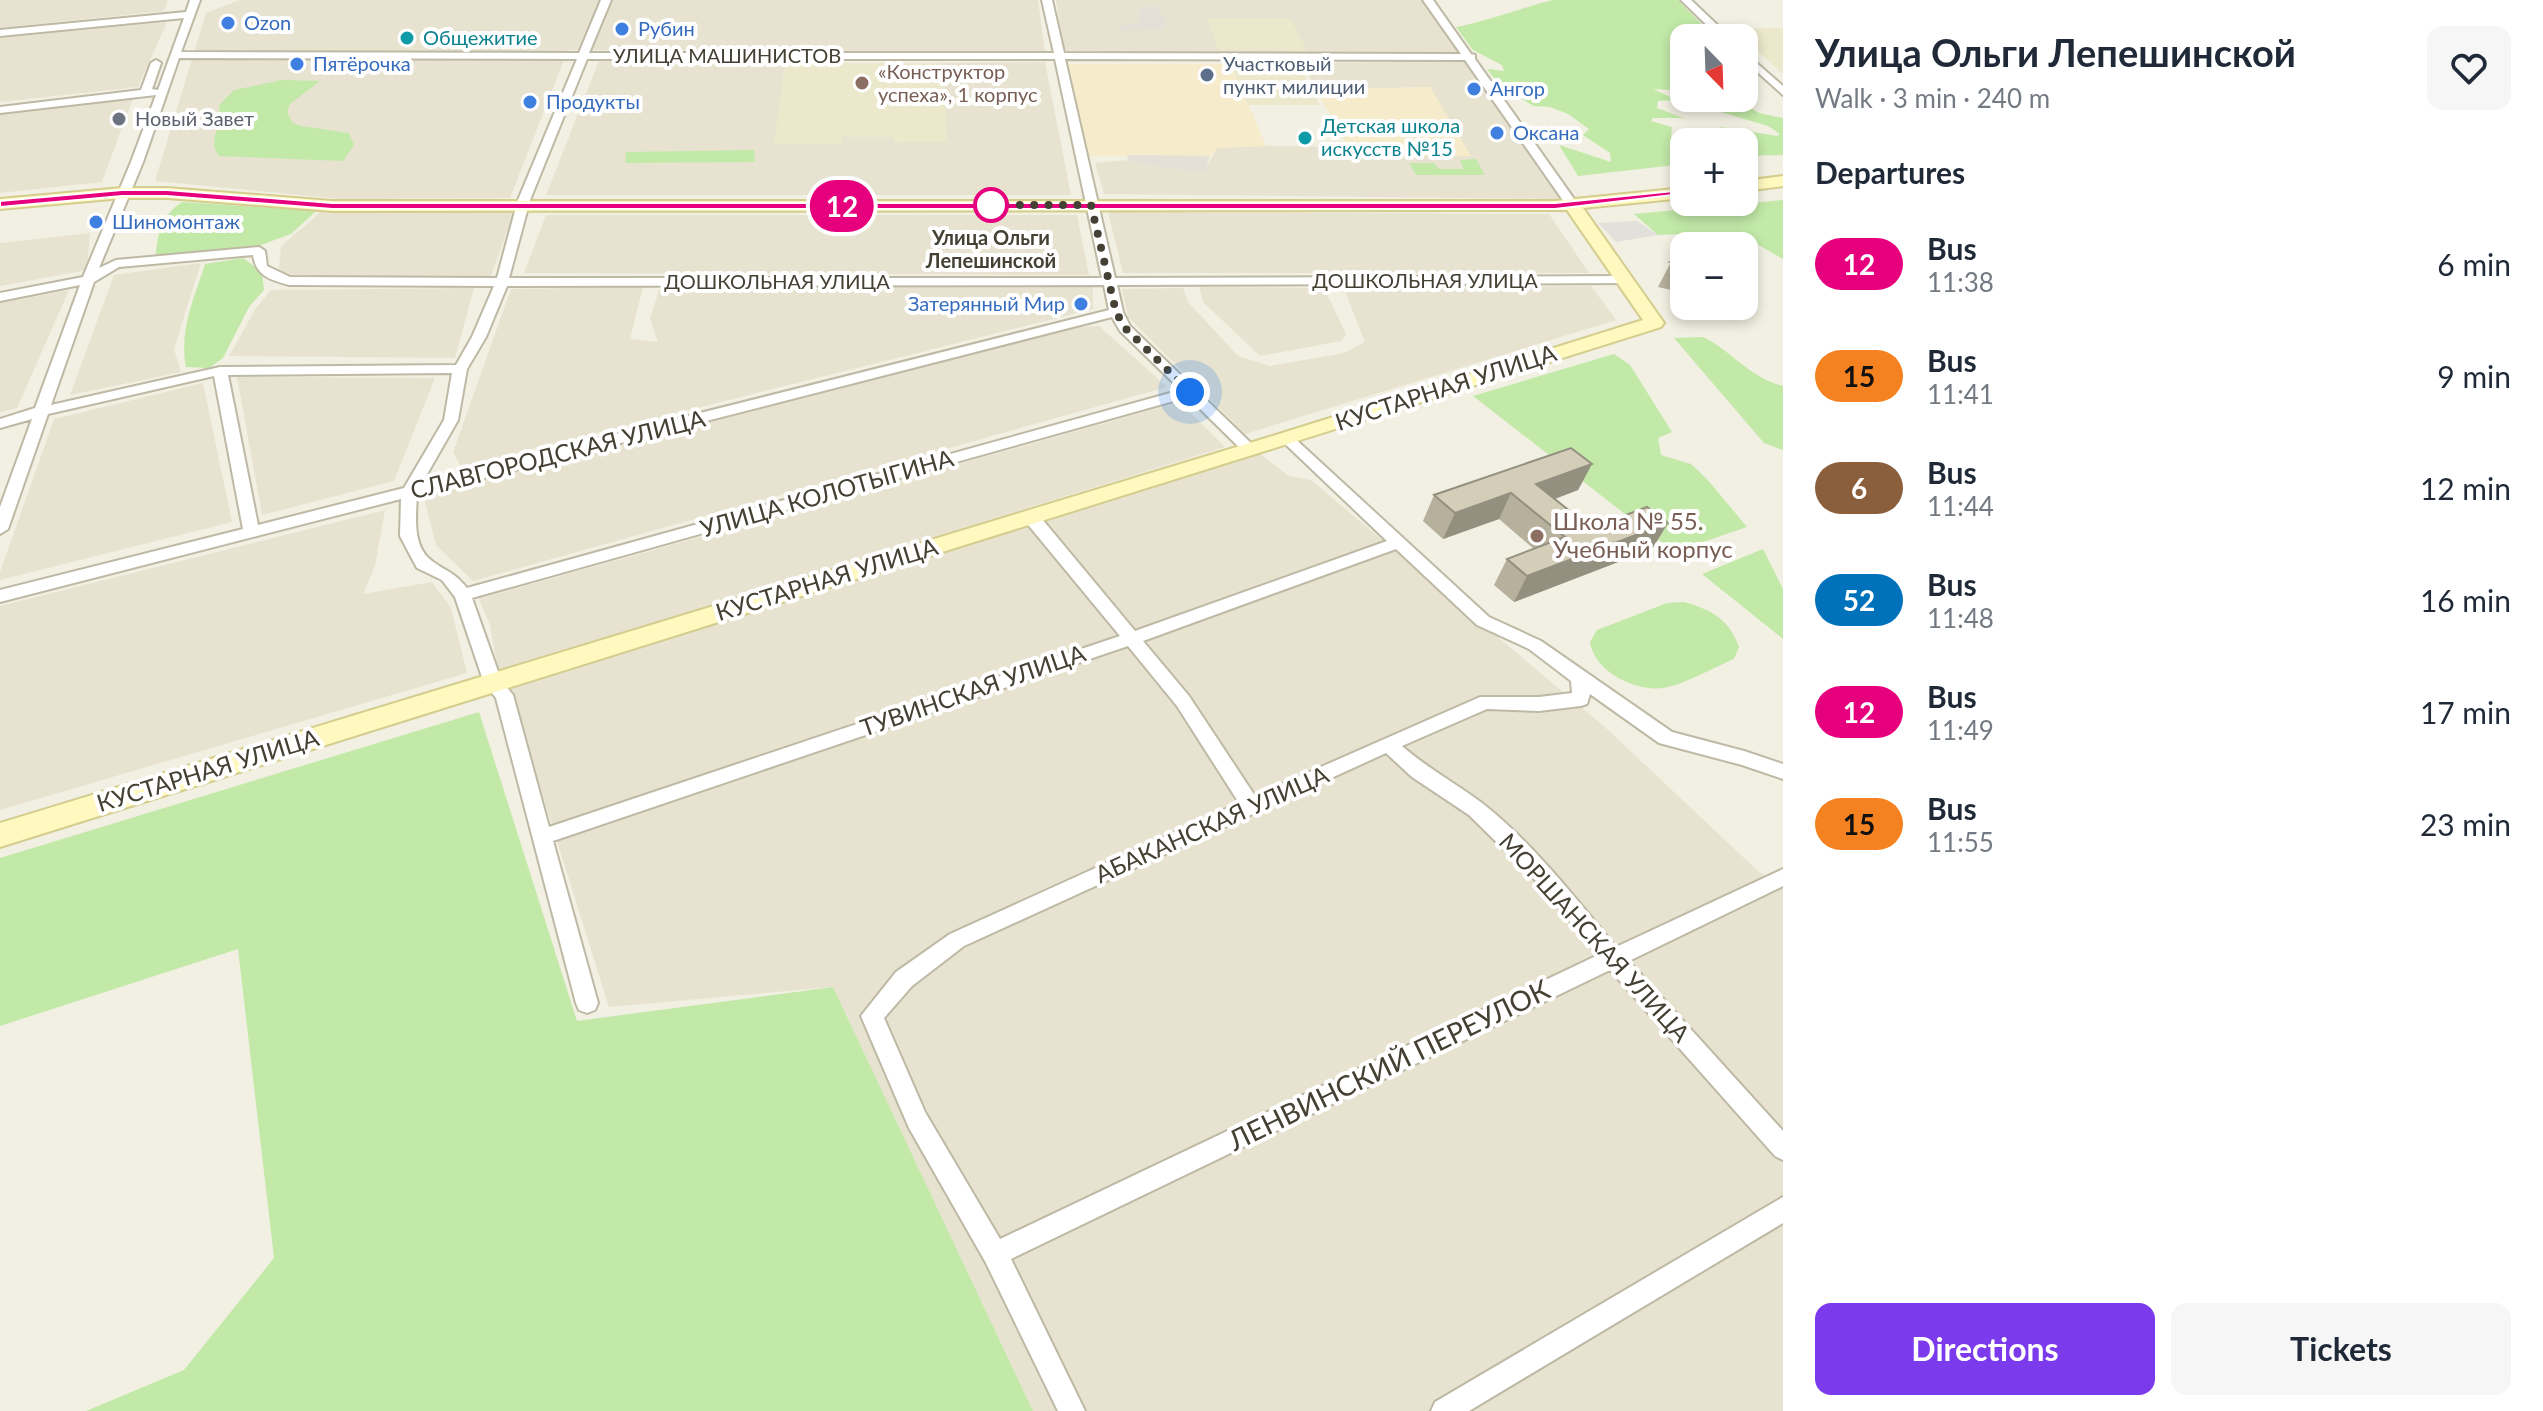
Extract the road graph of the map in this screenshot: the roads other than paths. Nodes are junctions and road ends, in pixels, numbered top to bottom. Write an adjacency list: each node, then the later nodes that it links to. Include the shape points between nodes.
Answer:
1 (195, 0): 6 (street)
2 (606, 0): 10 (street)
3 (1047, 0): 11 (street)
4 (1428, 0): 12 (street)
5 (1686, 0): 7 (street)
6 (189, 15): 8 (street); 9 (street)
7 (1711, 24)
8 (0, 33)
9 (176, 55): 10 (street, УЛИЦА МАШИНИСТОВ); 15 (street)
10 (581, 56): 11 (street, УЛИЦА МАШИНИСТОВ); 26 (street)
11 (1058, 57): 12 (street, УЛИЦА МАШИНИСТОВ); 24 (street)
12 (1471, 57): 25 (street)
13 (156, 63): 17 (street)
14 (1758, 68): 16 (street)
15 (163, 91): 17 (street); 21 (street)
16 (1783, 92)
17 (145, 93): 18 (street)
18 (0, 110)
19 (1783, 181): 20 (main road)
20 (1758, 184)
21 (122, 193): 23 (main road); 26 (main road, via 332,206); 27 (street)
22 (1670, 195): 25 (main road)
23 (0, 204)
24 (1091, 205): 25 (main road); 26 (main road); 29 (street)
25 (1573, 206): 28 (main road)
26 (522, 207): 30 (street)
27 (88, 280): 30 (street, ДОШКОЛЬНАЯ УЛИЦА, via 116,264 259,251 261,267 289,281); 31 (street, ДОШКОЛЬНАЯ УЛИЦА); 36 (street)
28 (1625, 280): 29 (street, ДОШКОЛЬНАЯ УЛИЦА); 38 (main road, КУСТАРНАЯ УЛИЦА, via 1654,323)
29 (1107, 281): 30 (street, ДОШКОЛЬНАЯ УЛИЦА); 32 (street)
30 (502, 282): 33 (street)
31 (0, 297)
32 (1116, 312): 35 (street, via 1125,328); 40 (street, СЛАВГОРОДСКАЯ УЛИЦА)
33 (460, 369): 34 (street); 40 (street, via 451,420)
34 (220, 371): 36 (street); 43 (street)
35 (1190, 392): 39 (street); 45 (street, УЛИЦА КОЛОТЫГИНА)
36 (42, 411): 37 (street); 42 (street)
37 (0, 424)
38 (1287, 439): 39 (main road, КУСТАРНАЯ УЛИЦА); 44 (street)
39 (1250, 450): 41 (main road, КУСТАРНАЯ УЛИЦА)
40 (409, 493): 43 (street, СЛАВГОРОДСКАЯ УЛИЦА); 45 (street, via 408,536 423,564 448,576)
41 (1031, 517): 47 (street); 49 (main road, КУСТАРНАЯ УЛИЦА)
42 (0, 529)
43 (252, 534): 46 (street, СЛАВГОРОДСКАЯ УЛИЦА)
44 (1400, 542): 47 (street, ТУВИНСКАЯ УЛИЦА); 48 (street, via 1483,621 1535,645)
45 (463, 595): 49 (street)
46 (0, 596)
47 (1133, 638): 52 (street, via 1183,701); 54 (street, ТУВИНСКАЯ УЛИЦА)
48 (1580, 678): 50 (street, АБАКАНСКАЯ УЛИЦА, via 1581,699 1486,702); 51 (street, via 1666,738)
49 (493, 683): 53 (main road, КУСТАРНАЯ УЛИЦА); 54 (street, via 504,695)
50 (1390, 746): 52 (street, АБАКАНСКАЯ УЛИЦА); 56 (street, МОРШАНСКАЯ УЛИЦА, via 1476,809 1544,876)
51 (1783, 772)
52 (1252, 807): 60 (street, АБАКАНСКАЯ УЛИЦА, via 957,940 904,979 872,1016 917,1120)
53 (0, 835)
54 (545, 836): 57 (street)
55 (1783, 877): 56 (street, ЛЕНВИНСКИЙ ПЕРЕУЛОК)
56 (1612, 957): 58 (street, МОРШАНСКАЯ УЛИЦА); 60 (street, ЛЕНВИНСКИЙ ПЕРЕУЛОК)
57 (587, 1003)
58 (1783, 1148)
59 (1783, 1209): 62 (street)
60 (995, 1254): 61 (street)
61 (1072, 1411)
62 (1444, 1411)

